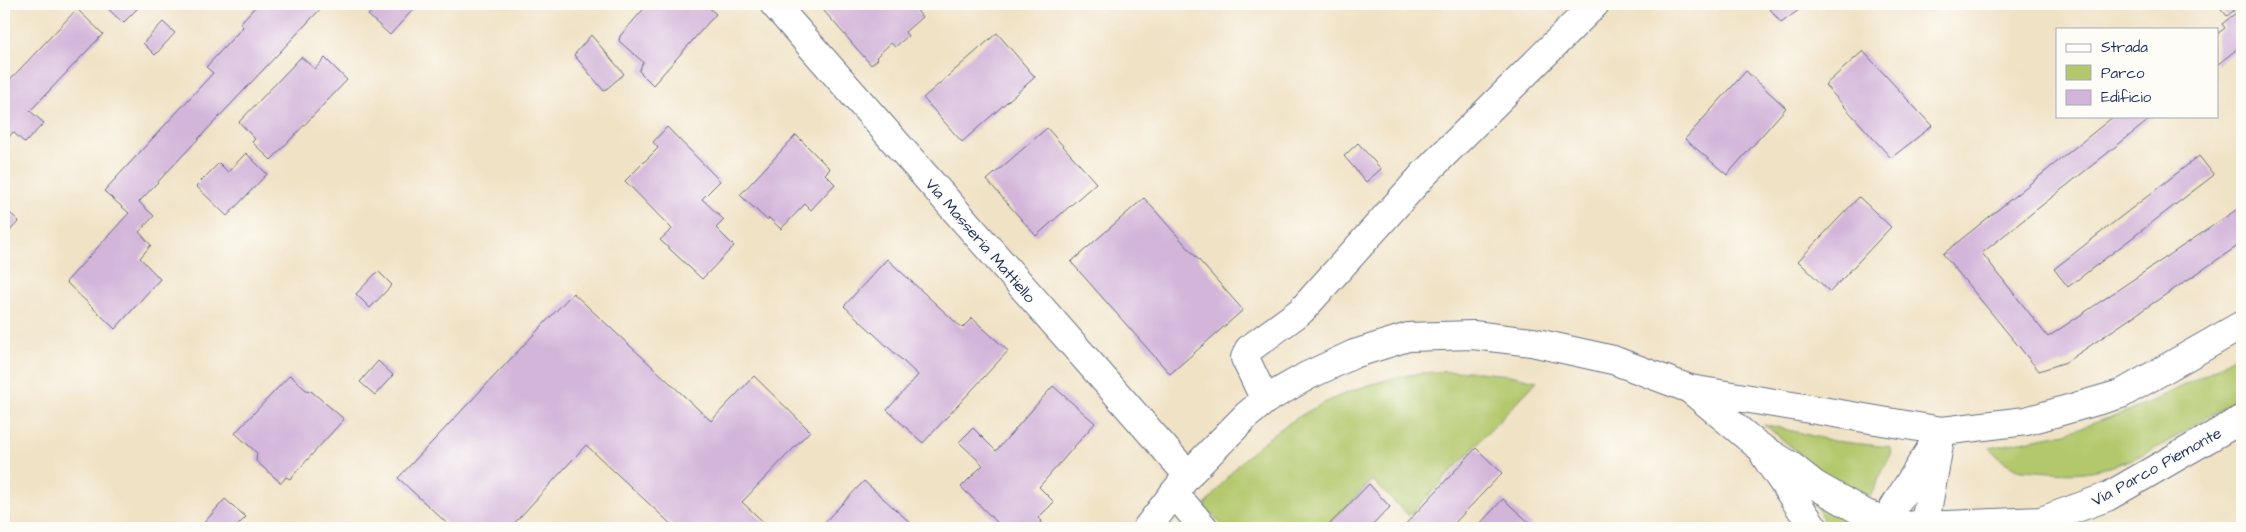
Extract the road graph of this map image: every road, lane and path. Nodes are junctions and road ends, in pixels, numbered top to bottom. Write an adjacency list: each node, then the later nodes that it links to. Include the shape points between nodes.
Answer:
1 (774, 4): 9 (street, Via Masseria Mattiello)
2 (1595, 4): 5 (street, via 1424,174 1301,311 1250,350 1245,358)
3 (2242, 325): 7 (street, via 2121,394 2026,421)
4 (1690, 389): 5 (street, via 1613,360 1532,342 1473,335 1408,337 1354,354); 7 (street); 8 (street)
5 (1265, 400): 9 (street)
6 (2242, 419): 11 (street, Via Parco Piemonte, via 2107,497)
7 (1942, 431): 10 (street); 12 (street)
8 (1757, 444): 10 (street, via 1815,485); 15 (street)
9 (1181, 484): 13 (street); 14 (street, Via Masseria Mattiello)
10 (1883, 525): 12 (street, Via Parco Piemonte)
11 (2046, 526): 12 (street, Via Parco Piemonte)
12 (1924, 527)
13 (1147, 528)
14 (1204, 528)
15 (1814, 528)

